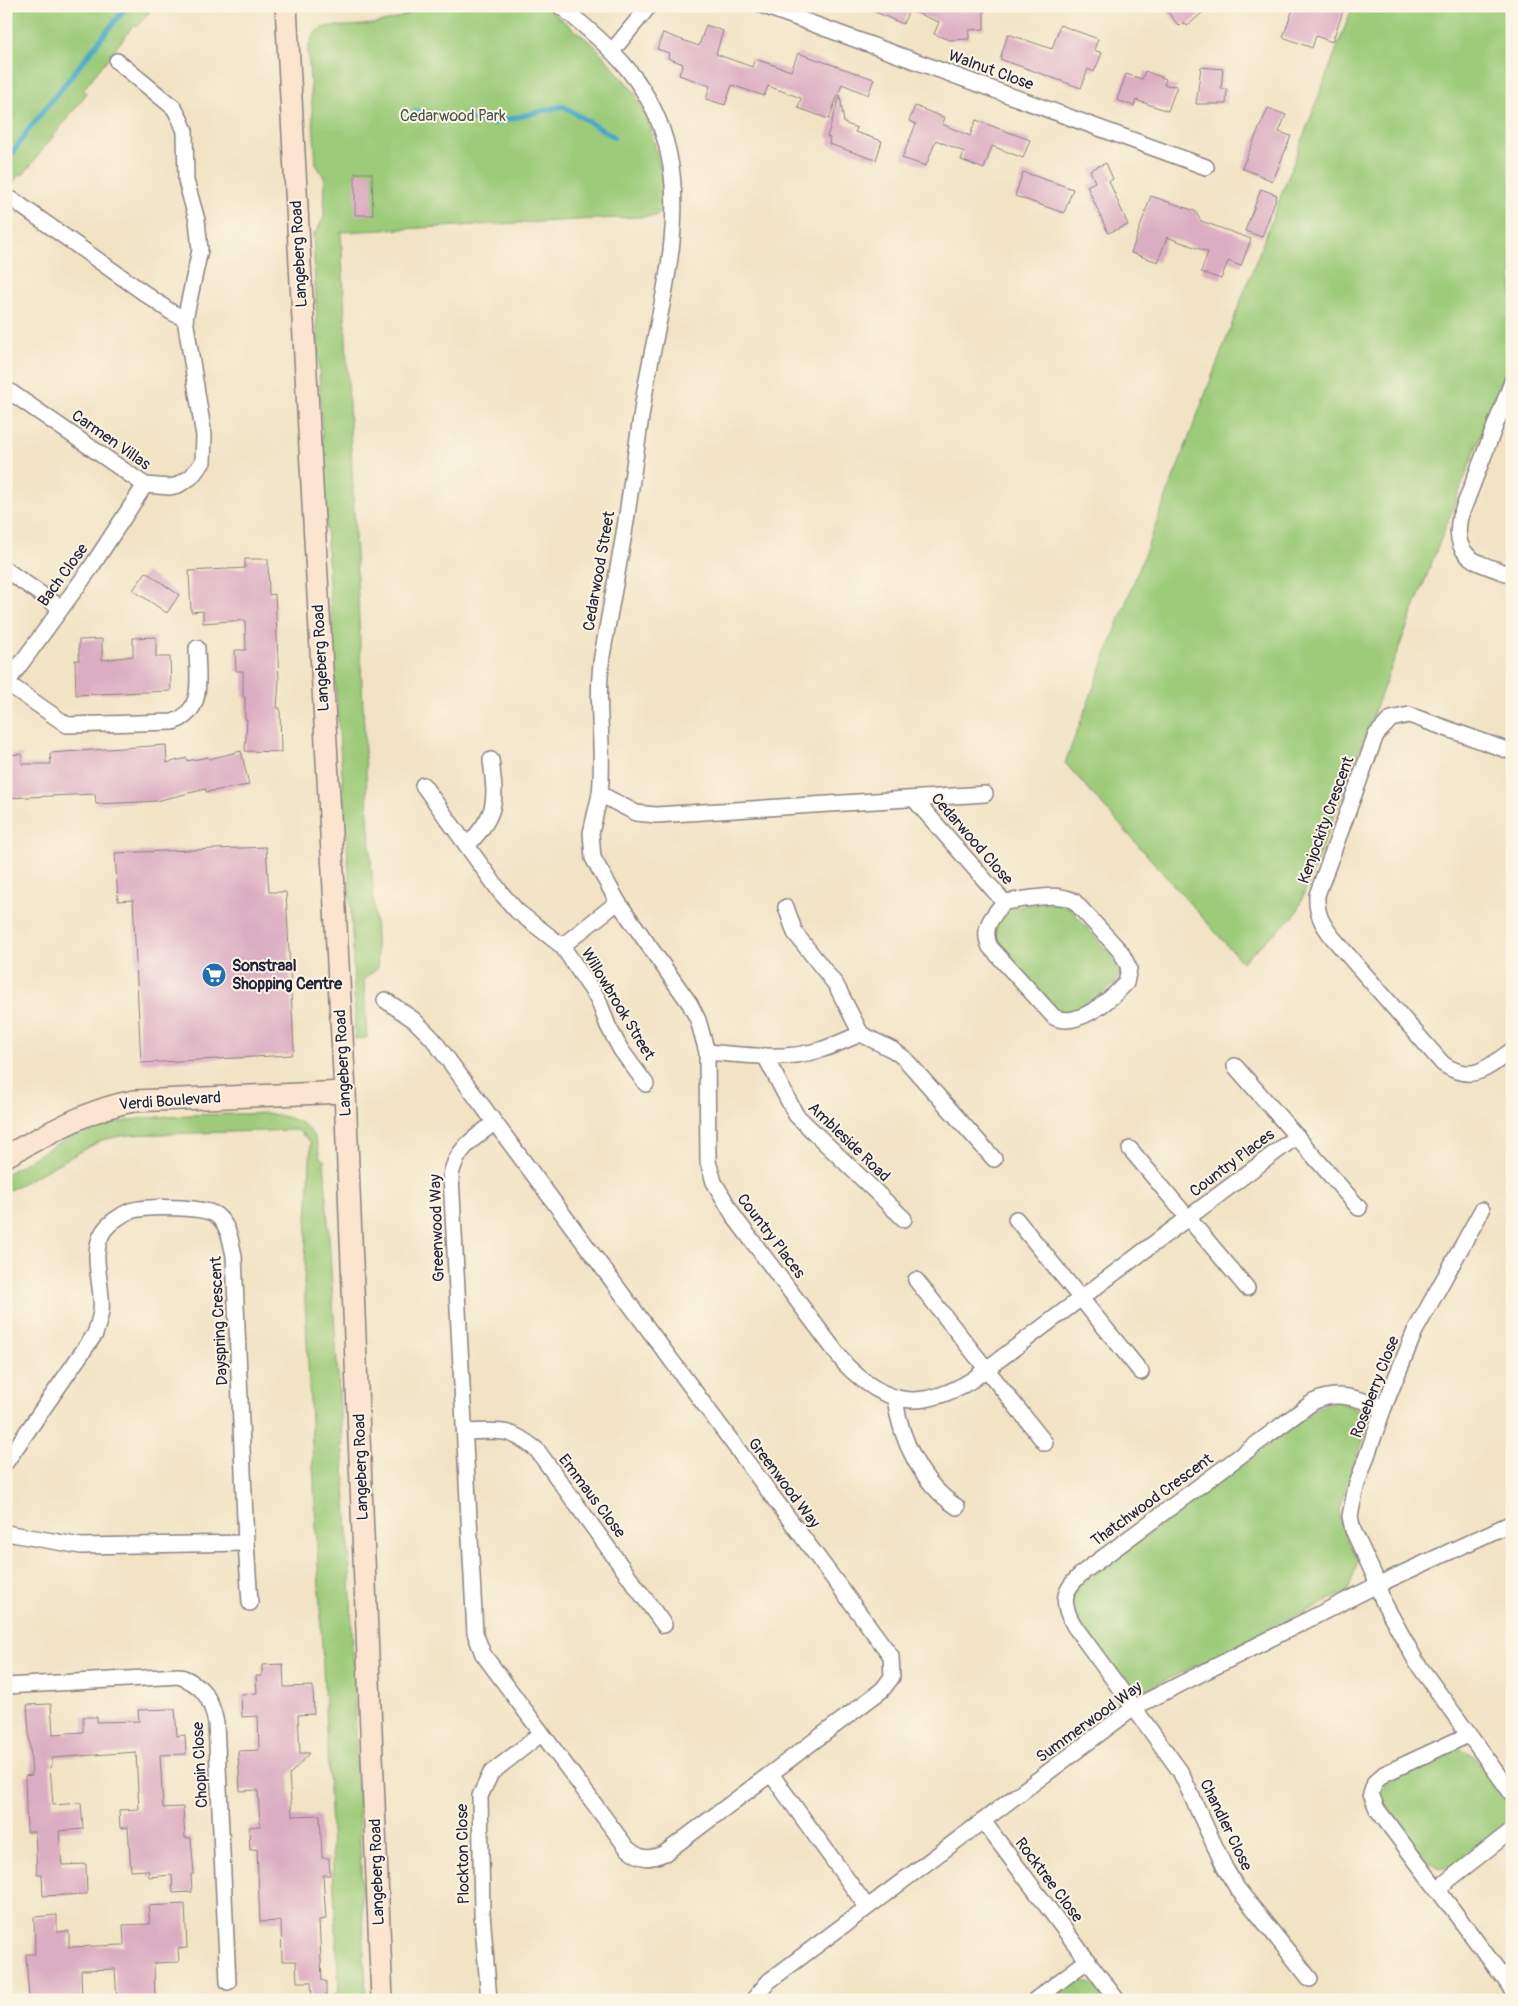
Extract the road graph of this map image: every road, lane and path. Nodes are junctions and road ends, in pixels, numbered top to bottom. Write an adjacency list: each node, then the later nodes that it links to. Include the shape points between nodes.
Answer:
1 (286, 6): 36 (main road, Langeberg Road)
2 (560, 6): 5 (street, Cedarwood Street)
3 (649, 6): 5 (street)
4 (764, 6): 7 (street, Walnut Close)
5 (613, 50): 21 (street, Cedarwood Street, via 642,87 662,130 671,169 674,209 667,271 598,689)
6 (117, 61): 9 (street, Carmen Villas, via 174,108 185,131 186,181 197,220 200,250)
7 (1206, 167)
8 (13, 200): 9 (street, via 171,312)
9 (186, 319): 12 (street, Carmen Villas, via 204,436 203,462 191,477 178,484 170,487)
10 (1512, 382): 14 (street, via 1460,517 1457,542 1464,553 1490,568)
11 (6, 388): 12 (street, Carmen Villas)
12 (144, 485): 15 (street, Bach Close, via 107,545)
13 (6, 570): 15 (street)
14 (1512, 575)
15 (61, 608): 17 (street, Bach Close)
16 (197, 648): 17 (street, via 196,703 189,714 173,722 66,725)
17 (7, 684)
18 (1512, 752): 31 (street, Kenjockity Crescent, via 1409,714 1391,719 1376,735 1317,895 1316,908 1333,938 1443,1064 1456,1073 1472,1074 1484,1070)
19 (491, 760): 24 (street, via 495,798 492,812)
20 (423, 785): 24 (street, Willowbrook Street)
21 (600, 794): 23 (street, via 636,813 656,815); 25 (street, Cedarwood Street, via 591,833 593,858)
22 (985, 794): 23 (street)
23 (914, 799): 26 (street, Cedarwood Close)
24 (468, 845): 28 (street, Willowbrook Street, via 517,911)
25 (618, 902): 28 (street); 32 (street, Country Places, via 690,1004)
26 (1004, 902): 26 (street, Cedarwood Close, via 990,918 986,939 1054,1017 1062,1021 1076,1020 1126,983 1129,968 1121,952 1074,901 1054,896)
27 (786, 906): 30 (street, via 795,932 840,991)
28 (562, 946): 35 (street, Willowbrook Street, via 598,999 621,1050)
29 (385, 1000): 37 (street, via 414,1020 432,1038)
30 (861, 1034): 33 (street, via 819,1050); 41 (street, via 904,1058)
31 (1512, 1050)
32 (708, 1052): 33 (street); 52 (street, Country Places, via 708,1162 722,1198 846,1364 872,1388)
33 (765, 1056): 45 (street, Ambleside Road, via 796,1116)
34 (1235, 1066): 38 (street, Country Places)
35 (646, 1084)
36 (345, 1092): 40 (main road, Verdi Boulevard, via 134,1101 108,1106 67,1123); 80 (main road, Langeberg Road)
37 (494, 1123): 54 (street, Greenwood Way, via 461,1151 451,1176); 70 (street, Greenwood Way, via 891,1656 893,1670 888,1684)
38 (1297, 1136): 42 (street, Country Places); 44 (street, Country Places)
39 (1130, 1149): 44 (street, Country Places)
40 (6, 1156)
41 (994, 1159)
42 (1360, 1208)
43 (1482, 1210): 53 (street, Roseberry Close, via 1415,1331)
44 (1188, 1218): 48 (street, Country Places); 49 (street, Country Places)
45 (904, 1219)
46 (1016, 1219): 49 (street)
47 (916, 1280): 50 (street)
48 (1247, 1288)
49 (1082, 1298): 50 (street, Country Places); 51 (street)
50 (987, 1369): 52 (street, Country Places, via 959,1388 937,1397); 55 (street)
51 (1141, 1372)
52 (895, 1398): 57 (street, via 904,1437 913,1456 936,1490)
53 (1384, 1408): 61 (street, Roseberry Close, via 1356,1487 1350,1516); 67 (street, Thatchwood Crescent, via 1338,1395 1313,1402 1075,1579 1065,1603 1069,1618)
54 (466, 1432): 63 (street, Emmaus Close, via 506,1431 521,1437 537,1450); 68 (street, Greenwood Way, via 475,1633 483,1654)
55 (1045, 1443)
56 (6, 1462): 60 (street, Dayspring Crescent, via 96,1334 101,1311 97,1250 102,1232 130,1212 204,1209 224,1224 234,1256)
57 (957, 1507)
58 (1512, 1523): 61 (street, Summerwood Way)
59 (6, 1533): 60 (street, via 81,1546)
60 (246, 1543): 62 (street, Dayspring Crescent)
61 (1377, 1585): 67 (street, Summerwood Way); 69 (street, Roseberry Close, via 1382,1601 1417,1663)
62 (250, 1603)
63 (664, 1625)
64 (22, 1685): 65 (street, Chopin Close); 66 (street); 78 (street, Chopin Close, via 178,1676 191,1681 207,1696 216,1723)
65 (6, 1686)
66 (6, 1697)
67 (1135, 1707): 72 (street, Summerwood Way); 77 (street, Chandler Close, via 1180,1771 1224,1868)
68 (540, 1734): 70 (street, Greenwood Way, via 627,1848 638,1857 651,1859 665,1853); 81 (street, Plockton Close, via 490,1773 480,1796 482,1913)
69 (1468, 1735): 71 (street, Roseberry Close); 74 (street, via 1391,1769 1379,1778 1372,1791 1372,1802)
70 (771, 1774): 75 (street)
71 (1512, 1794)
72 (982, 1821): 75 (street, Summerwood Way); 76 (street, Rocktree Close)
73 (1512, 1830): 74 (street)
74 (1437, 1889): 79 (street)
75 (867, 1907): 82 (street, Summerwood Way, via 769,1981)
76 (1088, 1960): 83 (street); 84 (street, Rocktree Close)
77 (1310, 1979)
78 (228, 1982)
79 (1512, 1988)
80 (382, 2000)
81 (490, 2000)
82 (753, 2000)
83 (1035, 2000)
84 (1117, 2000)

